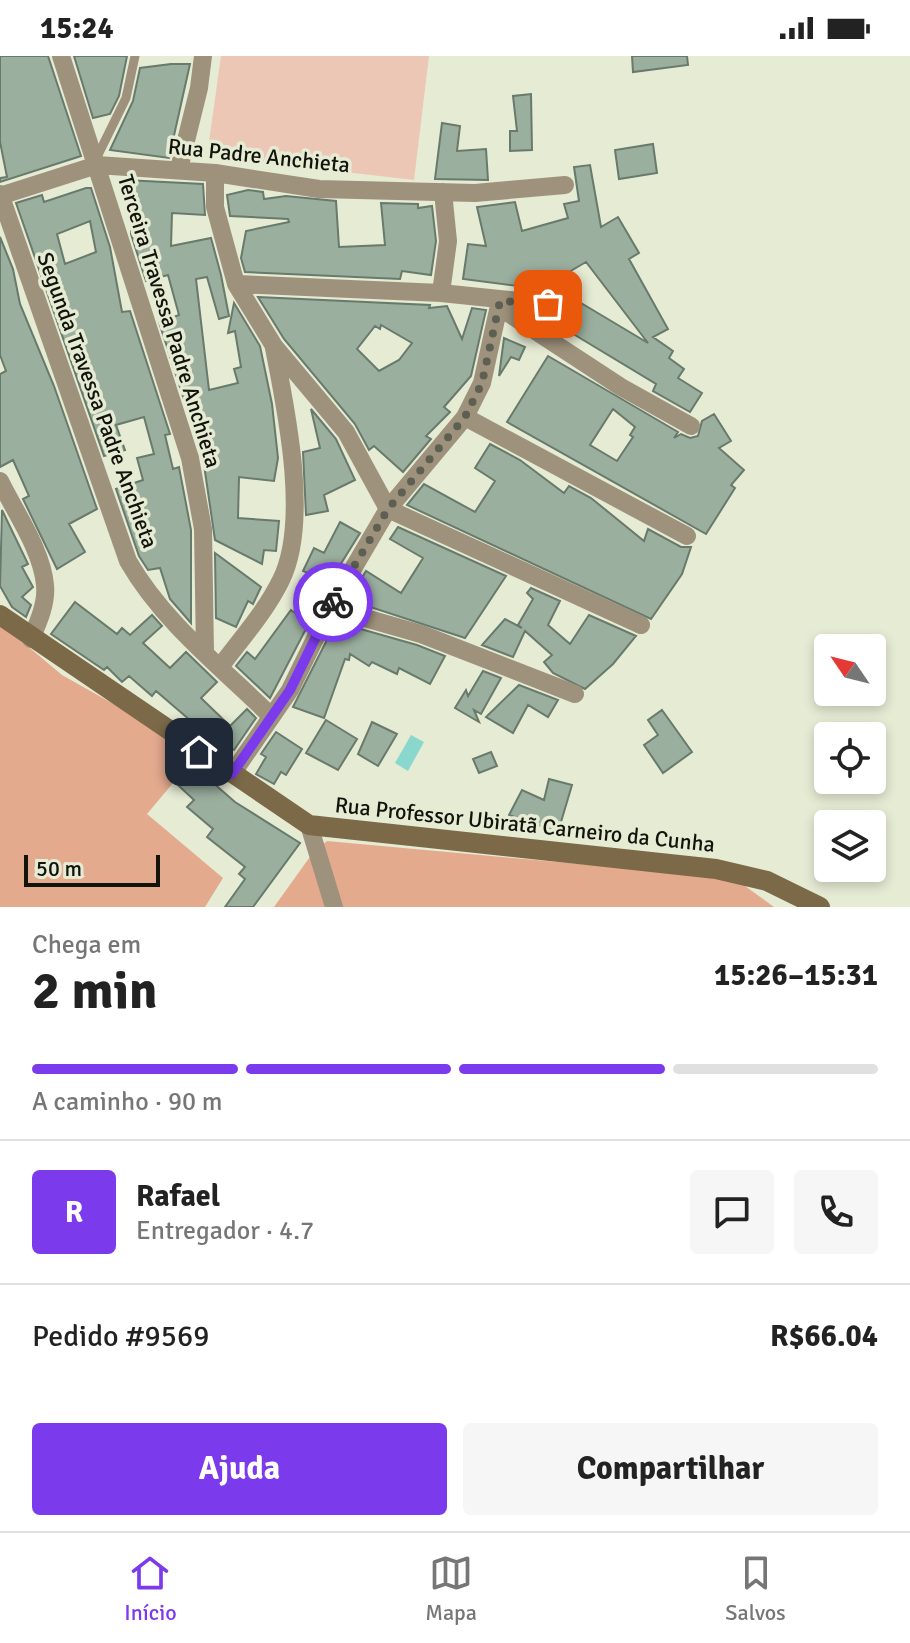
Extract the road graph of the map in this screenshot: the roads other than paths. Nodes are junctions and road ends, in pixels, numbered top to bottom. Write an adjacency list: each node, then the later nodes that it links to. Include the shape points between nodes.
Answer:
1 (61, 56): 4 (street, Terceira Travessa Padre Anchieta)
2 (135, 56): 4 (lane, via 126,98)
3 (203, 56): 5 (street)
4 (97, 162): 5 (street, Rua Padre Anchieta); 9 (street, Rua Padre Anchieta); 24 (street, Terceira Travessa Padre Anchieta, via 190,458 203,529)
5 (179, 169): 6 (street, Rua Padre Anchieta)
6 (215, 173): 8 (street, Rua Padre Anchieta, via 319,189); 10 (street, via 215,207)
7 (565, 185): 8 (street, Rua Padre Anchieta)
8 (443, 192): 11 (street, via 448,241)
9 (0, 195): 24 (street, Segunda Travessa Padre Anchieta, via 128,561 143,588)
10 (236, 284): 11 (street); 14 (street)
11 (441, 293): 12 (street)
12 (499, 304): 13 (street); 15 (street, via 482,383); 16 (street, via 621,387)
13 (548, 304)
14 (274, 346): 18 (street, via 346,432); 25 (street, via 289,423 291,540 282,578)
15 (465, 417): 18 (street); 19 (street)
16 (691, 426)
17 (0, 481): 23 (street, via 45,585 43,610)
18 (388, 509): 20 (street); 22 (street)
19 (687, 536)
20 (330, 608): 26 (street, via 421,634); 27 (street, via 290,690)
21 (0, 615): 23 (street, Rua Professor Ubiratã Carneiro da Cunha)
22 (641, 625)
23 (31, 639): 28 (street, Rua Professor Ubiratã Carneiro da Cunha)
24 (205, 653): 25 (street, Segunda Travessa Padre Anchieta)
25 (220, 667): 27 (street, Segunda Travessa Padre Anchieta)
26 (575, 694)
27 (271, 716): 28 (street)
28 (232, 774): 29 (street, Rua Professor Ubiratã Carneiro da Cunha)
29 (309, 825): 30 (street); 31 (street, Rua Professor Ubiratã Carneiro da Cunha, via 716,869 767,881)
30 (334, 907)
31 (820, 907)

